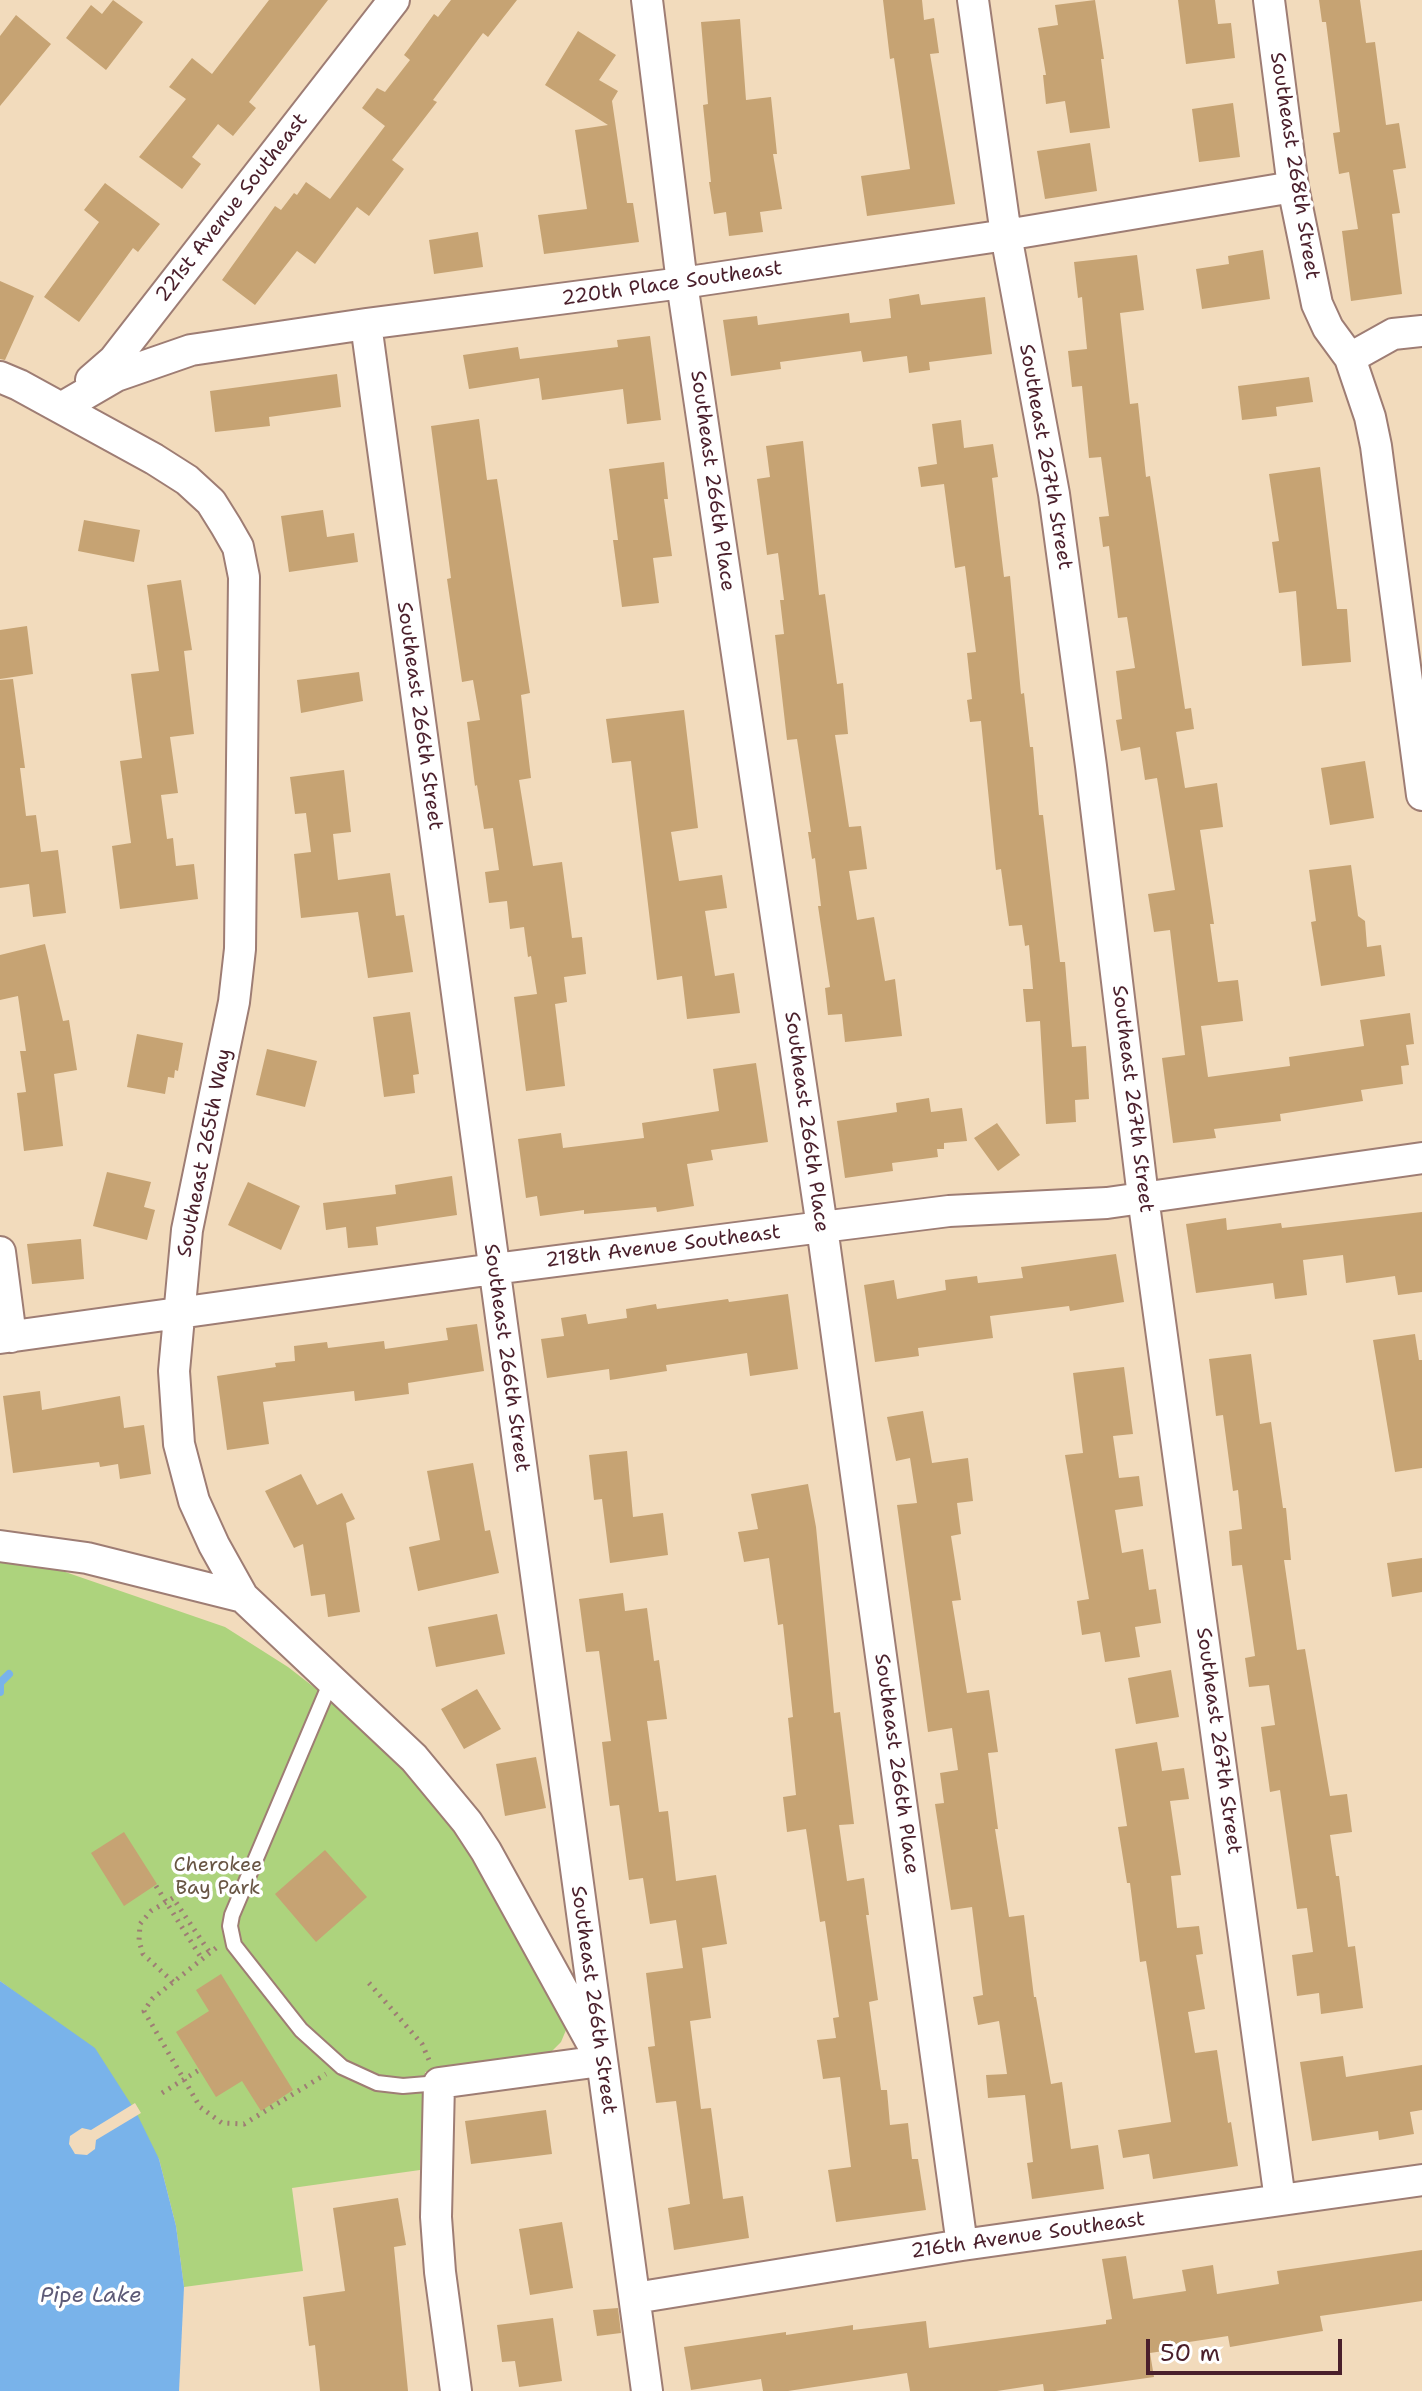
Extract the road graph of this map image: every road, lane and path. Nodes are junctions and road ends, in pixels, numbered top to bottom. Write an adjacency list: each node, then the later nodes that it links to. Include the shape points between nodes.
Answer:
1 (394, 0): 12 (street, 221st Avenue Southeast, via 114,360)
2 (647, 0): 7 (street, Southeast 266th Place)
3 (973, 0): 6 (street, Southeast 267th Street)
4 (1269, 0): 5 (street, Southeast 268th Street)
5 (1293, 187): 6 (street, 220th Place Southeast); 10 (street, Southeast 268th Street, via 1317,304)
6 (1006, 235): 7 (street, 220th Place Southeast); 15 (street, Southeast 267th Street, via 1054,494)
7 (682, 283): 8 (street, 220th Place Southeast); 16 (street, Southeast 266th Place)
8 (366, 324): 12 (street, 220th Place Southeast, via 191,350 116,376); 18 (street, Southeast 266th Street)
9 (1422, 331): 10 (street, via 1393,334)
10 (1350, 358): 13 (street, Southeast 268th Street, via 1376,446)
11 (0, 377): 12 (street, Southeast 265th Way)
12 (61, 408): 19 (street, Southeast 265th Way, via 187,480 211,502 238,547 244,577 240,949 187,1230)
13 (1422, 795)
14 (1422, 1158): 15 (street, 218th Avenue Southeast)
15 (1143, 1197): 16 (street, 218th Avenue Southeast, via 949,1211); 38 (street, Southeast 267th Street)
16 (822, 1227): 18 (street, 218th Avenue Southeast); 39 (street, Southeast 266th Place)
17 (0, 1252): 20 (street)
18 (494, 1269): 19 (street, 218th Avenue Southeast); 31 (street, Southeast 266th Street)
19 (178, 1313): 20 (street, 218th Avenue Southeast); 22 (street, Southeast 265th Way, via 174,1371 179,1444 194,1501)
20 (6, 1338)
21 (0, 1546): 22 (street, via 87,1558)
22 (243, 1597): 23 (street, Southeast 265th Way)
23 (332, 1679): 26 (lane, via 232,1915); 31 (street, Southeast 265th Way, via 414,1758 467,1822)
24 (156, 1886): 25 (path)
25 (166, 1902): 27 (path, via 173,1898); 28 (path); 29 (path, via 143,1918 139,1941 143,1954)
26 (232, 1936): 27 (path); 32 (lane, via 248,1965 301,2030)
27 (210, 1953): 28 (path)
28 (202, 1959): 29 (path)
29 (173, 1982): 34 (path, via 144,2011)
30 (369, 1983): 35 (path, via 422,2044)
31 (601, 2061): 35 (street); 40 (street, Southeast 266th Street)
32 (340, 2066): 34 (path, via 236,2125 209,2116); 35 (lane, via 377,2083)
33 (199, 2070): 34 (path)
34 (183, 2080): 36 (path)
35 (439, 2083): 41 (street, via 436,2217)
36 (162, 2093)
37 (1422, 2180): 38 (street, 216th Avenue Southeast)
38 (1280, 2200): 39 (street, 216th Avenue Southeast)
39 (962, 2245): 40 (street, 216th Avenue Southeast)
40 (635, 2298): 42 (street, Southeast 266th Street)
41 (456, 2391)
42 (647, 2391)

